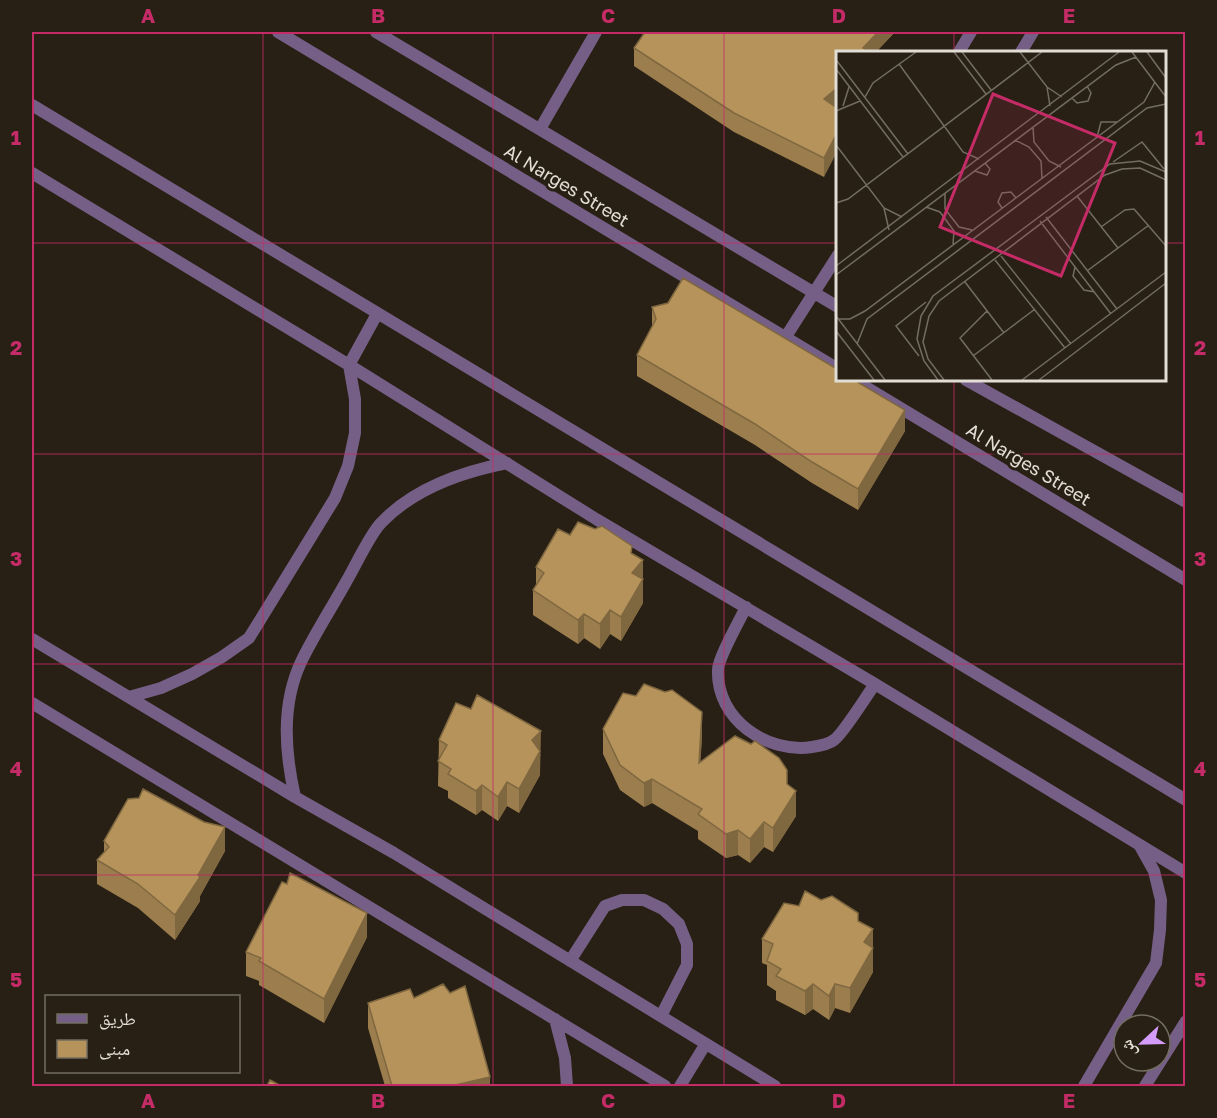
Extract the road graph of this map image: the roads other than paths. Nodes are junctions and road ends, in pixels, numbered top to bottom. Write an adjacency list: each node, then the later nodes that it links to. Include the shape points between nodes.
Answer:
1 (278, 32): 15 (street, Al Narges Street)
2 (376, 32): 9 (street, Al Narges Street)
3 (596, 32): 9 (street)
4 (971, 32): 6 (street)
5 (1033, 32): 7 (street)
6 (959, 51)
7 (1022, 51)
8 (32, 105): 14 (street)
9 (540, 129): 12 (street, Al Narges Street)
10 (32, 173): 16 (street)
11 (836, 257): 12 (street)
12 (815, 293): 13 (street, Al Narges Street); 15 (street)
13 (836, 305)
14 (377, 314): 16 (street); 29 (street)
15 (785, 338): 17 (street, Al Narges Street)
16 (349, 365): 20 (street); 26 (street, via 355,433 348,466 334,498 249,638 192,674)
17 (836, 366)
18 (856, 381): 22 (street, Al Narges Street)
19 (968, 381): 21 (street)
20 (507, 463): 23 (street); 28 (street, via 472,470 438,483 379,524 300,664 286,730)
21 (1185, 502)
22 (1185, 580)
23 (746, 607): 25 (street); 25 (street, via 718,668 726,704 737,720 759,738 802,749 835,740)
24 (32, 639): 26 (street)
25 (875, 684): 30 (street)
26 (129, 697): 28 (street)
27 (32, 703): 34 (street)
28 (295, 797): 32 (street)
29 (1185, 800)
30 (1140, 845): 31 (street); 41 (street, via 1154,871 1161,900 1156,963)
31 (1185, 873)
32 (570, 961): 33 (street); 33 (street, via 605,906 622,900 644,900 663,909 679,924 687,944 687,965)
33 (661, 1016): 36 (street)
34 (555, 1020): 37 (street, via 565,1058); 38 (street)
35 (1185, 1021): 42 (street)
36 (705, 1045): 39 (street); 40 (street)
37 (567, 1086)
38 (665, 1086)
39 (680, 1086)
40 (775, 1086)
41 (1084, 1086)
42 (1145, 1086)

